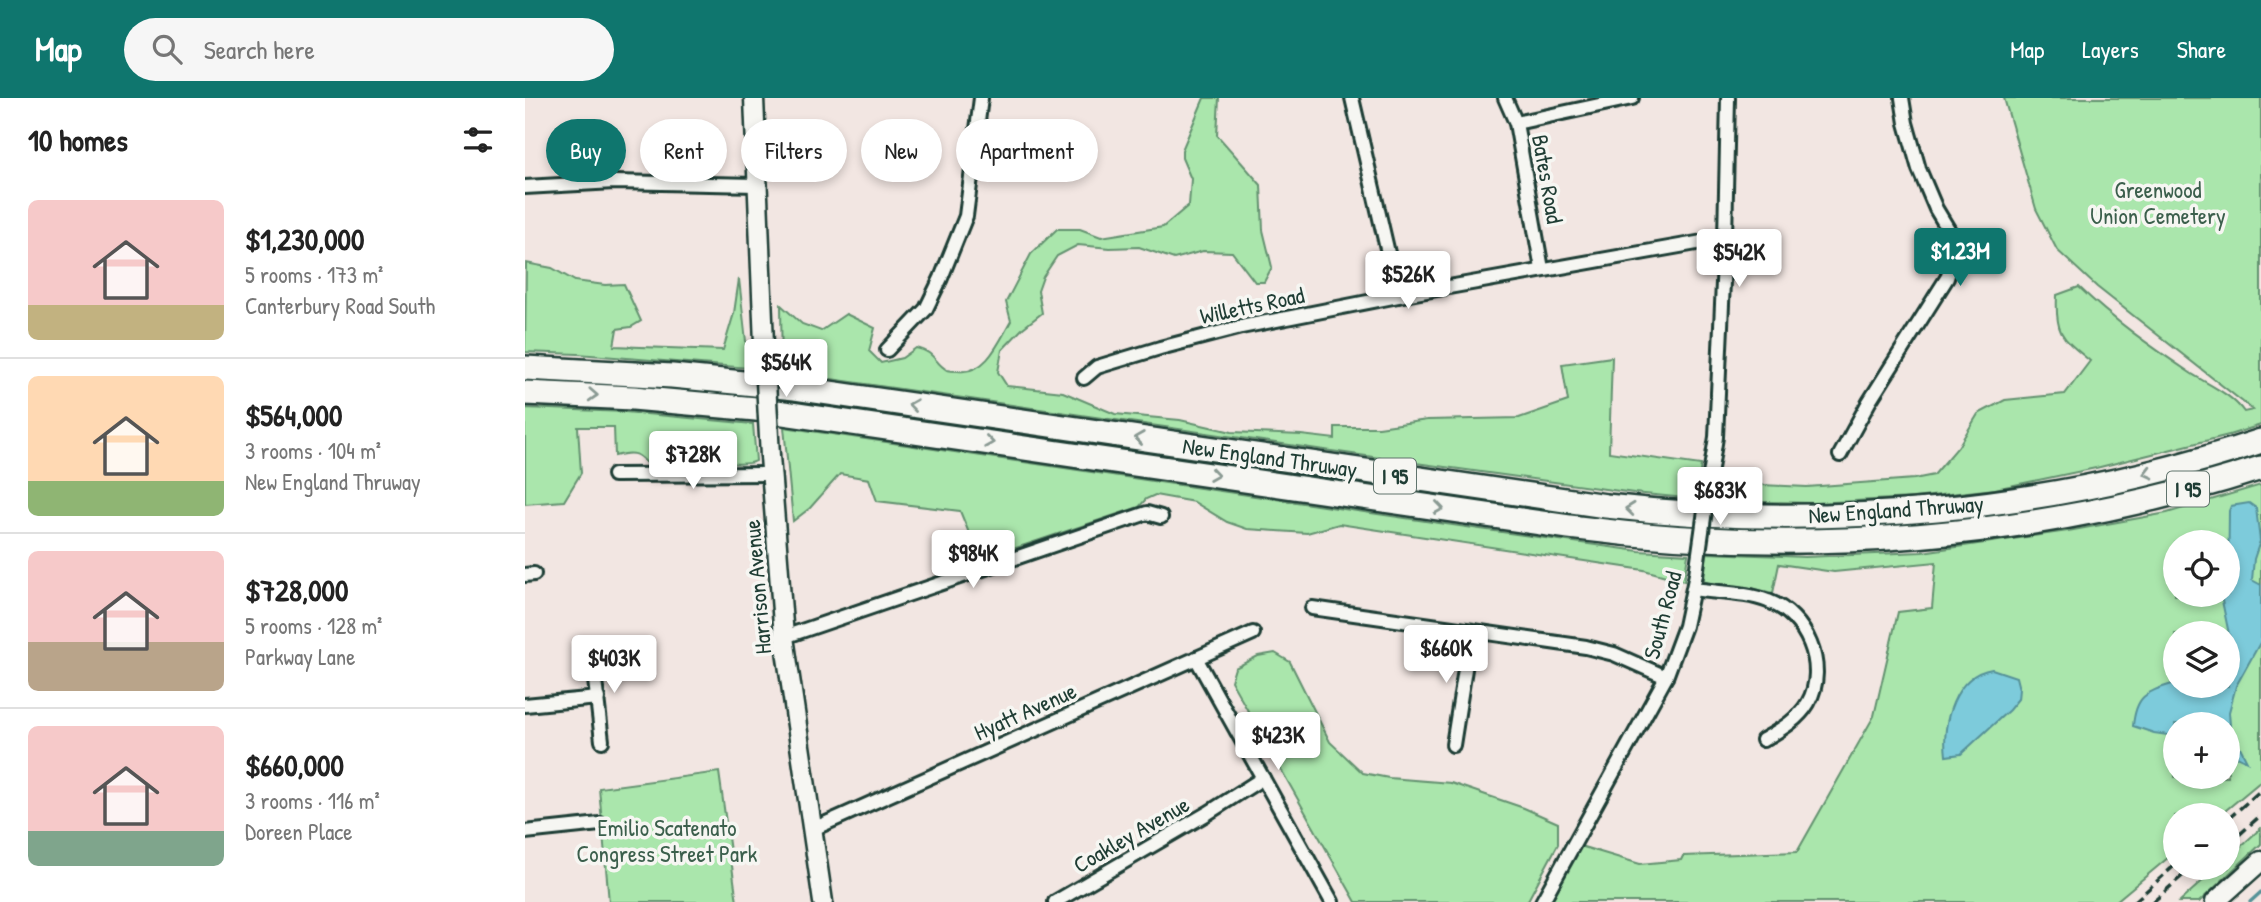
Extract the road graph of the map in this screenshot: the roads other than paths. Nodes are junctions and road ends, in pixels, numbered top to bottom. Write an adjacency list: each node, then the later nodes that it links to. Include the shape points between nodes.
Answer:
1 (754, 98): 9 (main road, Harrison Avenue)
2 (981, 98): 14 (street, via 966,216 926,309)
3 (1352, 98): 13 (street)
4 (1506, 98): 8 (street, Bates Road)
5 (1632, 98): 8 (street)
6 (1728, 98): 11 (street, South Road)
7 (1902, 98): 19 (street, via 1919,169 1951,234 1953,259 1947,278)
8 (1516, 124): 12 (street, Bates Road)
9 (757, 185): 10 (street, via 614,182); 20 (main road, Harrison Avenue, bridge)
10 (525, 187)
11 (1725, 238): 12 (street, Willetts Road); 24 (street, South Road, bridge, via 1716,437)
12 (1542, 269): 13 (street, Willetts Road)
13 (1398, 296): 16 (street, Willetts Road, via 1160,348 1097,368)
14 (887, 350)
15 (525, 368): 18 (highway, New England Thruway / I 95, one-way to 15, via 2133,477 1999,502 1850,516 1728,516 1592,504 773,386)
16 (1084, 378)
17 (525, 393): 21 (highway, New England Thruway / I 95, one-way to 21, via 756,410 1555,525 1705,540 1869,540 1984,529 2115,507)
18 (2261, 441)
19 (1840, 456)
20 (771, 465): 22 (street); 28 (main road, Harrison Avenue)
21 (2256, 470)
22 (614, 475)
23 (1161, 517): 28 (street, via 1147,513)
24 (1694, 589): 31 (street, South Road); 34 (street, via 1768,601 1790,614 1807,635 1815,662 1814,690 1798,716)
25 (1312, 608): 26 (street)
26 (1471, 631): 31 (street, via 1601,650); 36 (street)
27 (1253, 633): 30 (street, Hyatt Avenue)
28 (784, 637): 39 (main road, Harrison Avenue)
29 (592, 654): 32 (street)
30 (1196, 658): 37 (street); 39 (street, Hyatt Avenue)
31 (1666, 677): 45 (street, South Road)
32 (597, 698): 33 (street); 35 (street)
33 (525, 705)
34 (1763, 740)
35 (602, 741)
36 (1453, 745)
37 (1263, 778): 42 (street); 44 (street, Coakley Avenue)
38 (600, 824): 40 (street)
39 (813, 829): 43 (main road, Harrison Avenue)
40 (525, 832)
41 (2261, 861): 46 (main road)
42 (1327, 900)
43 (823, 902)
44 (1055, 902)
45 (1542, 902)
46 (2215, 902)

